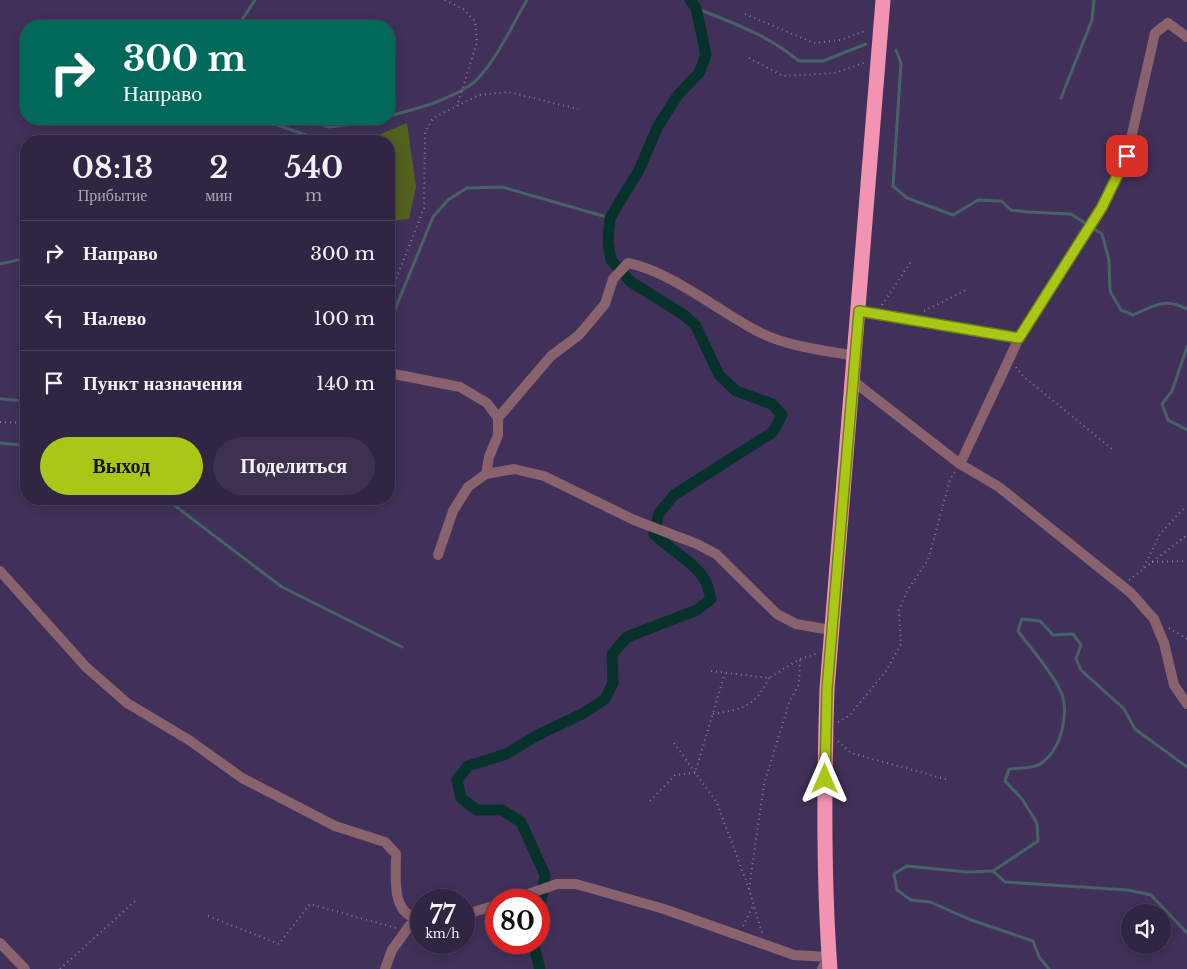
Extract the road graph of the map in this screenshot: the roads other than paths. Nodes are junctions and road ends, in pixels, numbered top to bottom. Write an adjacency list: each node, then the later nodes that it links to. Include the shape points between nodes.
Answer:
1 (883, 0): 3 (highway)
2 (1187, 37): 4 (street, via 1168,23 1155,33 1127,156 1102,207)
3 (859, 311): 4 (street); 5 (highway)
4 (1019, 338): 9 (street)
5 (855, 356): 7 (highway); 8 (street, via 792,344 760,332 643,266 628,263 613,279 605,304 579,335 551,356)
6 (395, 374): 8 (street, via 460,387 487,403)
7 (853, 381): 9 (street); 13 (highway)
8 (498, 418): 10 (street, via 498,435)
9 (960, 464): 14 (street, via 999,488 1122,586 1154,619 1164,643 1174,685)
10 (486, 474): 11 (street, via 468,488 453,511); 13 (street, via 514,469 544,476 634,520 697,544 716,554 777,614 796,624)
11 (438, 555)
12 (0, 570): 16 (street, via 86,667 127,703 190,740 242,778 334,826 385,842 396,854 396,892 401,908)
13 (832, 630): 19 (highway, via 826,730)
14 (1187, 704)
15 (543, 889): 19 (street, via 557,884 576,884 664,909)
16 (410, 913)
17 (410, 927): 21 (street, via 392,950)
18 (0, 943): 20 (street)
19 (827, 965)
20 (25, 969)
21 (385, 969)

